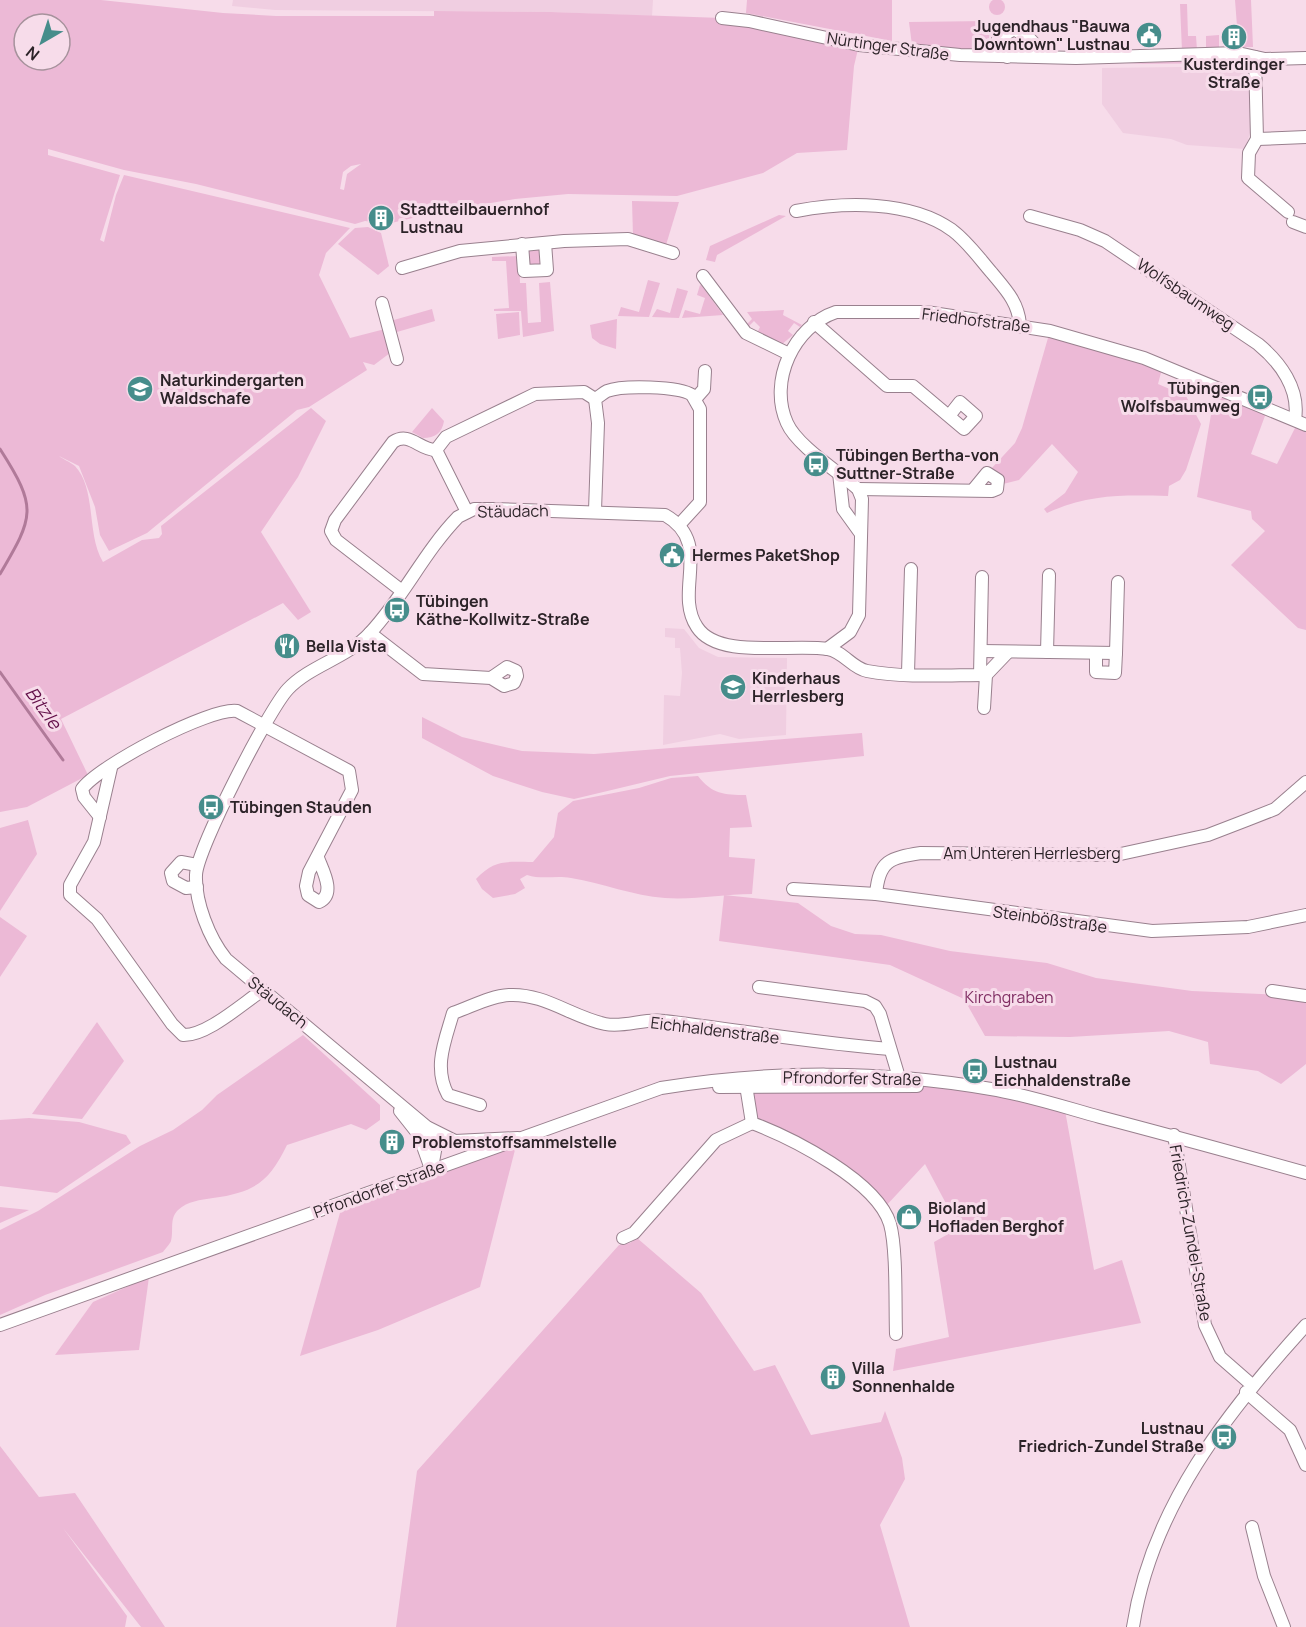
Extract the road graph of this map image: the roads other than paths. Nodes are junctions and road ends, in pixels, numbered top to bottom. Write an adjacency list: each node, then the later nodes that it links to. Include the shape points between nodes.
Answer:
1 (722, 18): 2 (street, Nürtinger Straße, via 859,45)
2 (1007, 57): 3 (street, Nürtinger Straße); 3 (street, via 1000,51 998,39 1014,29)
3 (1047, 57): 4 (street, Nürtinger Straße, via 1238,53)
4 (1255, 57): 5 (street, Nürtinger Straße); 7 (street)
5 (1306, 58)
6 (1306, 137): 7 (street)
7 (1257, 139): 10 (street, via 1249,153 1248,178)
8 (796, 211): 18 (street, via 851,203 940,222 965,242 1009,293)
9 (1030, 216): 25 (street, Wolfsbaumweg, via 1105,241 1258,344 1278,362 1287,378)
10 (1306, 227)
11 (545, 243): 12 (street); 12 (street, via 547,270 524,271); 13 (street, via 628,239)
12 (522, 244): 14 (street, via 460,251)
13 (673, 252)
14 (402, 268)
15 (703, 276): 19 (street, via 747,333)
16 (382, 303): 20 (street)
17 (814, 322): 18 (street, Friedhofstraße, via 836,312 926,312); 19 (street); 24 (street, via 887,387 913,386)
18 (1020, 324): 25 (street, Friedhofstraße, via 1144,358)
19 (789, 354): 27 (street, via 783,379 787,423)
20 (397, 359)
21 (705, 371): 22 (street, via 704,389)
22 (696, 398): 23 (street, via 673,388 606,391); 34 (street, via 700,409 700,502)
23 (595, 399): 26 (street, via 584,392 535,394 446,437); 31 (street)
24 (949, 416)
25 (1301, 422)
26 (436, 450): 32 (street); 40 (street, via 408,438 393,442 335,520 331,531 336,540)
27 (839, 473): 28 (street); 33 (street, via 840,500)
28 (858, 489): 29 (street); 30 (street)
29 (973, 490)
30 (861, 509): 33 (street); 35 (street)
31 (595, 511): 32 (street, Stäudach); 34 (street, Stäudach, via 654,513)
32 (467, 512): 40 (street, Stäudach, via 452,523)
33 (848, 514): 35 (street)
34 (679, 525): 42 (street, via 690,548 691,613 709,640 727,646)
35 (862, 536): 42 (street, via 857,620 846,636)
36 (911, 569): 48 (street)
37 (1049, 575): 45 (street)
38 (982, 577): 43 (street)
39 (1118, 582): 47 (street)
40 (402, 591): 41 (street, Stäudach)
41 (370, 633): 50 (street, via 423,674); 52 (street, Stäudach, via 289,688)
42 (827, 649): 48 (street, via 867,670)
43 (981, 651): 44 (street); 49 (street)
44 (1008, 652): 45 (street); 49 (street)
45 (1047, 652): 46 (street)
46 (1096, 653): 47 (street); 47 (street, via 1096,672 1115,673)
47 (1116, 653)
48 (908, 673): 49 (street)
49 (983, 675): 51 (street)
50 (491, 678)
51 (984, 708)
52 (265, 725): 53 (street, via 237,711 222,711 128,754); 56 (street, via 343,766 352,777 349,799); 57 (street, Stäudach, via 212,827)
53 (111, 768): 55 (street); 55 (street, via 82,789)
54 (1306, 782): 60 (street, Am Unteren Herrlesberg, via 1275,809 1208,835 1116,855 921,853 895,857 883,867)
55 (100, 817): 63 (street, via 90,850 70,885 70,895 97,919 176,1030 183,1035 199,1034)
56 (318, 858)
57 (197, 865): 58 (street, Stäudach); 58 (street, via 181,862 171,873 173,881 181,887)
58 (197, 887): 63 (street, Stäudach, via 220,951)
59 (794, 889): 60 (street, Steinbößstraße)
60 (876, 894): 61 (street, Steinbößstraße, via 1152,931 1248,927)
61 (1306, 915)
62 (759, 987): 66 (street, via 871,1003 879,1012)
63 (263, 990): 69 (street, Stäudach)
64 (1272, 991): 65 (street)
65 (1306, 996)
66 (890, 1050): 67 (street); 70 (street, Eichhaldenstraße, via 654,1020 606,1024 540,999 510,995 453,1013 439,1063 448,1095)
67 (901, 1081): 68 (street, Pfrondorfer Straße); 73 (street, Pfrondorfer Straße, via 994,1089)
68 (745, 1082): 71 (street); 74 (street, Pfrondorfer Straße, via 661,1089)
69 (388, 1095): 72 (street); 75 (street, via 419,1135)
70 (480, 1105)
71 (752, 1123): 77 (street, via 716,1140 634,1233); 80 (street, via 817,1152 884,1208 891,1226)
72 (427, 1127): 74 (street, via 454,1141); 75 (street, via 436,1145)
73 (1174, 1135): 76 (street, Pfrondorfer Straße); 81 (street, Friedrich-Zundel-Straße, via 1205,1325 1220,1357)
74 (518, 1138): 75 (street, Pfrondorfer Straße)
75 (431, 1169): 78 (street, Pfrondorfer Straße)
76 (1306, 1173)
77 (623, 1238)
78 (0, 1325)
79 (1306, 1325): 81 (street)
80 (896, 1334)
81 (1249, 1389): 82 (street, Friedrich-Zundel-Straße, via 1290,1430); 84 (street, via 1207,1445 1166,1521 1141,1584)
82 (1306, 1465)
83 (1252, 1527): 85 (street, via 1264,1576)
84 (1133, 1627)
85 (1284, 1627)

